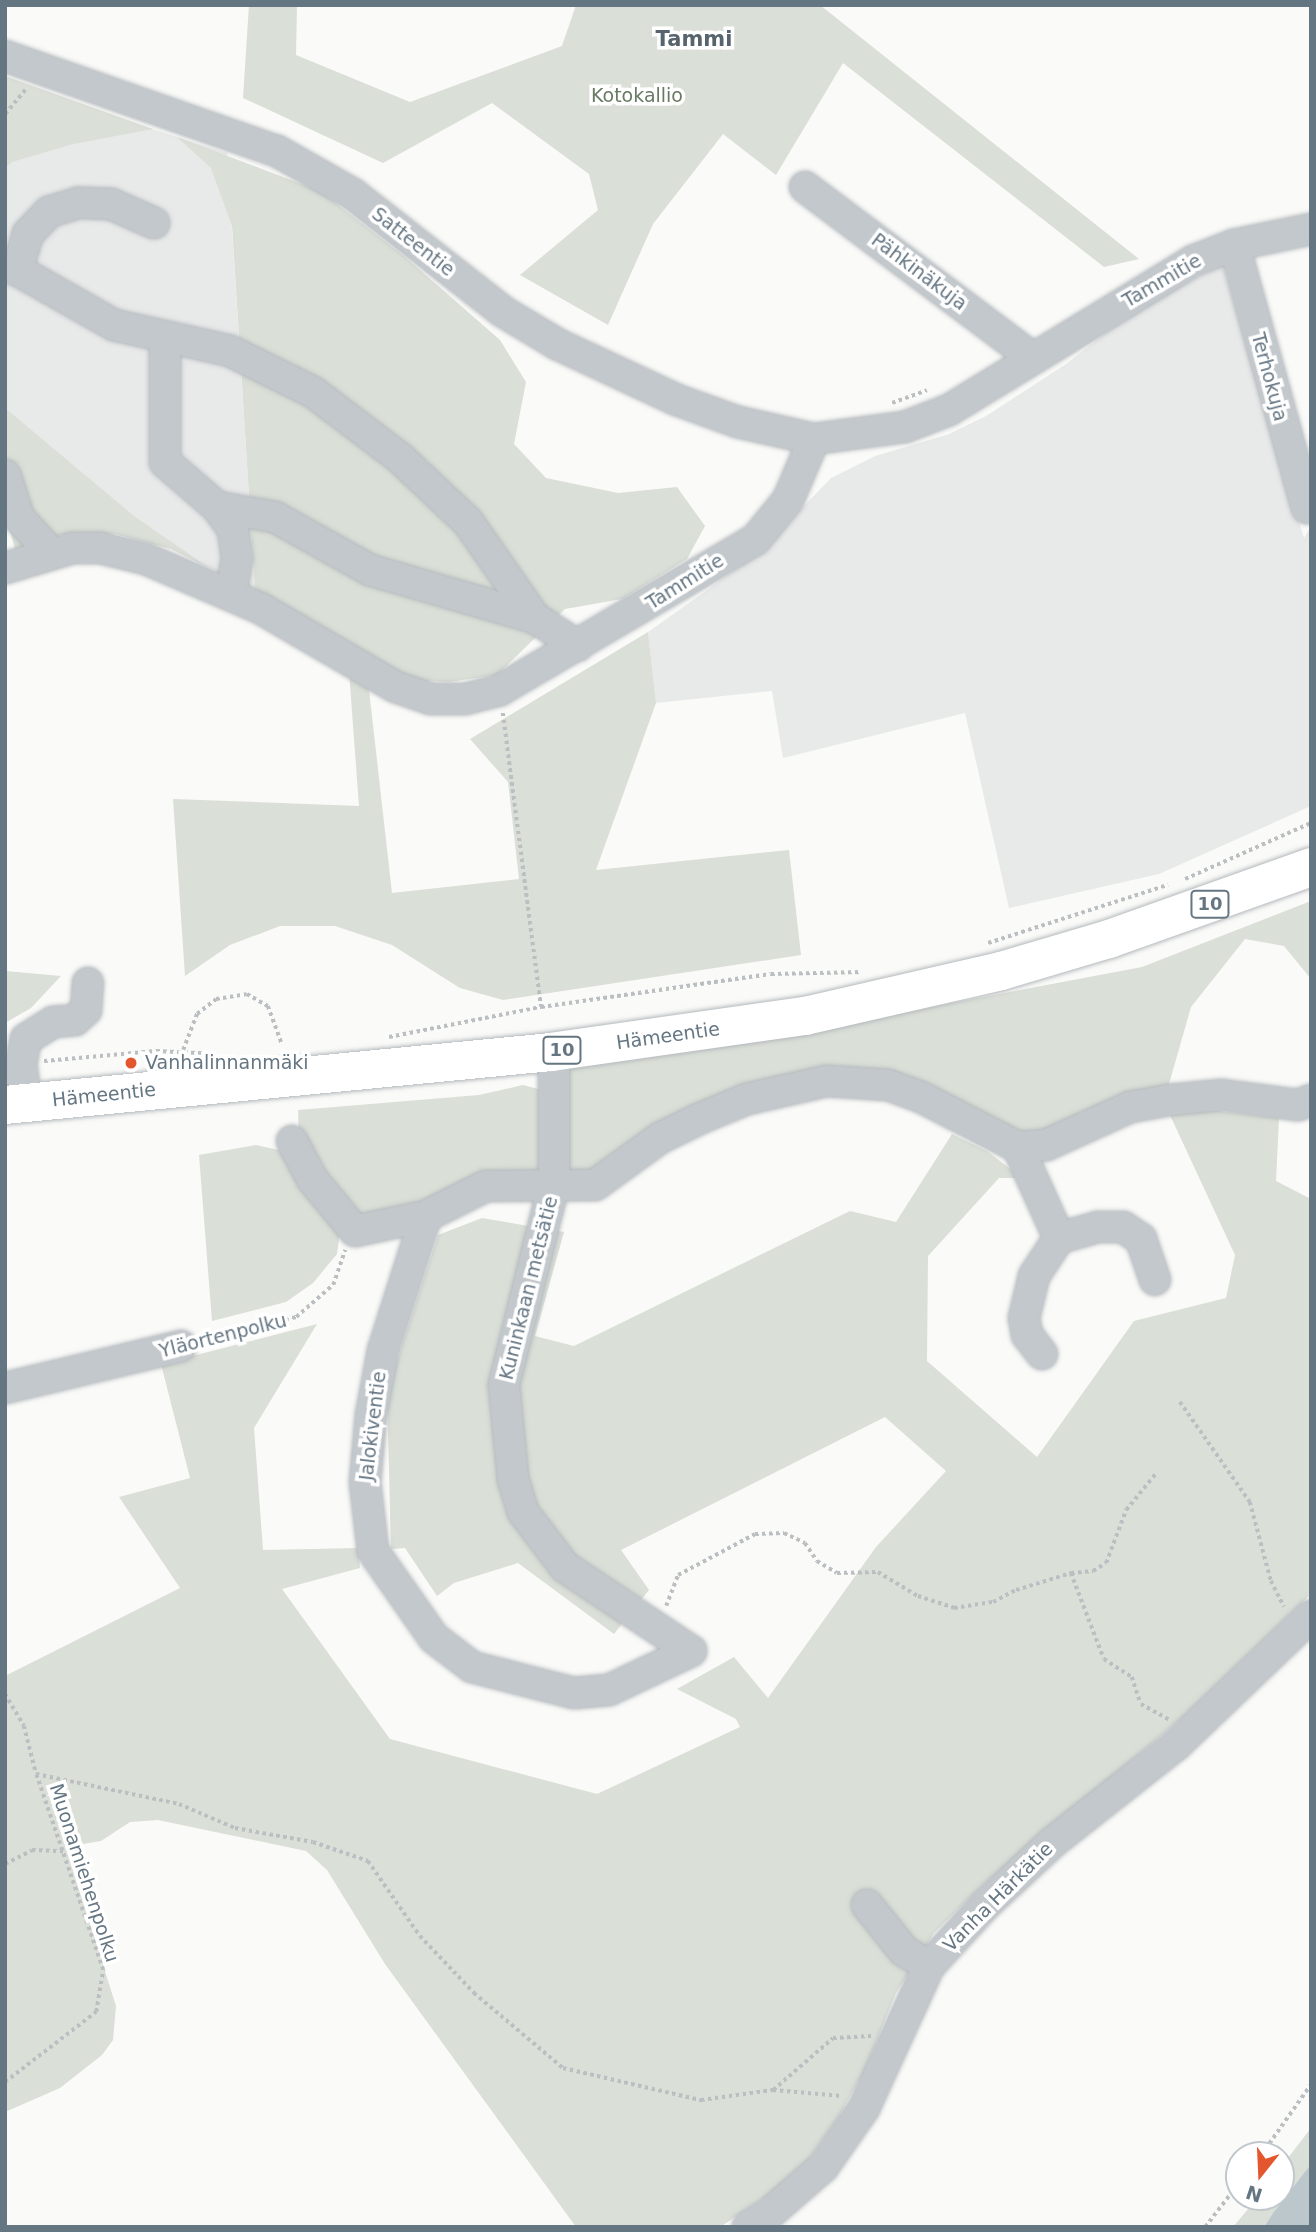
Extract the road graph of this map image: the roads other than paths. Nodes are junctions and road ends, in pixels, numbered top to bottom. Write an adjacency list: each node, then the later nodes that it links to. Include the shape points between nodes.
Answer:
1 (5, 56): 8 (street, Satteentie, via 287,156 353,194 502,311 557,344 677,400 738,422)
2 (805, 187): 7 (street, Pähkinäkuja)
3 (154, 223): 6 (street, via 111,204 78,202 49,212 27,234 17,270 114,325)
4 (1311, 229): 5 (street, Tammitie)
5 (1234, 245): 7 (street, Tammitie, via 1193,261); 11 (street, Terhokuja)
6 (165, 338): 10 (street, via 165,462); 15 (street, via 230,351 313,392 400,458 468,522)
7 (1033, 358): 8 (street, Tammitie, via 949,411 905,428)
8 (814, 439): 16 (street, Tammitie, via 788,500 755,539)
9 (5, 475): 12 (street, via 19,518)
10 (217, 507): 14 (street, via 233,529 237,559); 15 (street, via 275,517 370,570)
11 (1307, 508)
12 (50, 552): 13 (street, Tammitie); 14 (street, Tammitie, via 100,548 146,559)
13 (5, 568)
14 (231, 594): 16 (street, Tammitie, via 396,687 431,699 465,699 500,690)
15 (535, 618): 16 (street)
16 (578, 646)
17 (1311, 866): 19 (highway, Hämeentie / 10, via 1109,939 898,997 804,1016)
18 (88, 983): 21 (street, via 86,1010 75,1020 53,1022 26,1039)
19 (554, 1051): 21 (highway, Hämeentie / 10); 24 (street, Kuninkaan metsätie)
20 (1311, 1100): 23 (street, via 1287,1104 1222,1095 1169,1100 1130,1107 1046,1144)
21 (16, 1104)
22 (292, 1142): 25 (street, via 312,1179 355,1231)
23 (1018, 1147): 24 (street, via 888,1085 826,1081 747,1099 701,1118 660,1138 595,1185); 26 (street)
24 (554, 1184): 25 (street, via 486,1186); 32 (street, Kuninkaan metsätie, via 504,1385 513,1479 523,1513 565,1567)
25 (426, 1216): 32 (street, Jalokiventie, via 383,1351 370,1415 365,1482 373,1552 434,1638 471,1667 574,1693 630,1682)
26 (1059, 1238): 27 (street, via 1098,1227 1123,1227 1141,1239); 29 (street, via 1034,1276 1024,1318 1027,1335)
27 (1155, 1280)
28 (181, 1346): 30 (street, Yläortenpolku)
29 (1042, 1354)
30 (5, 1388)
31 (1297, 1611): 34 (street, Vanha Härkätie, via 1176,1745 1052,1842)
32 (691, 1651)
33 (867, 1905): 34 (street, via 904,1951)
34 (929, 1966): 35 (street, Vanha Härkätie, via 868,2098 823,2167)
35 (748, 2227)

